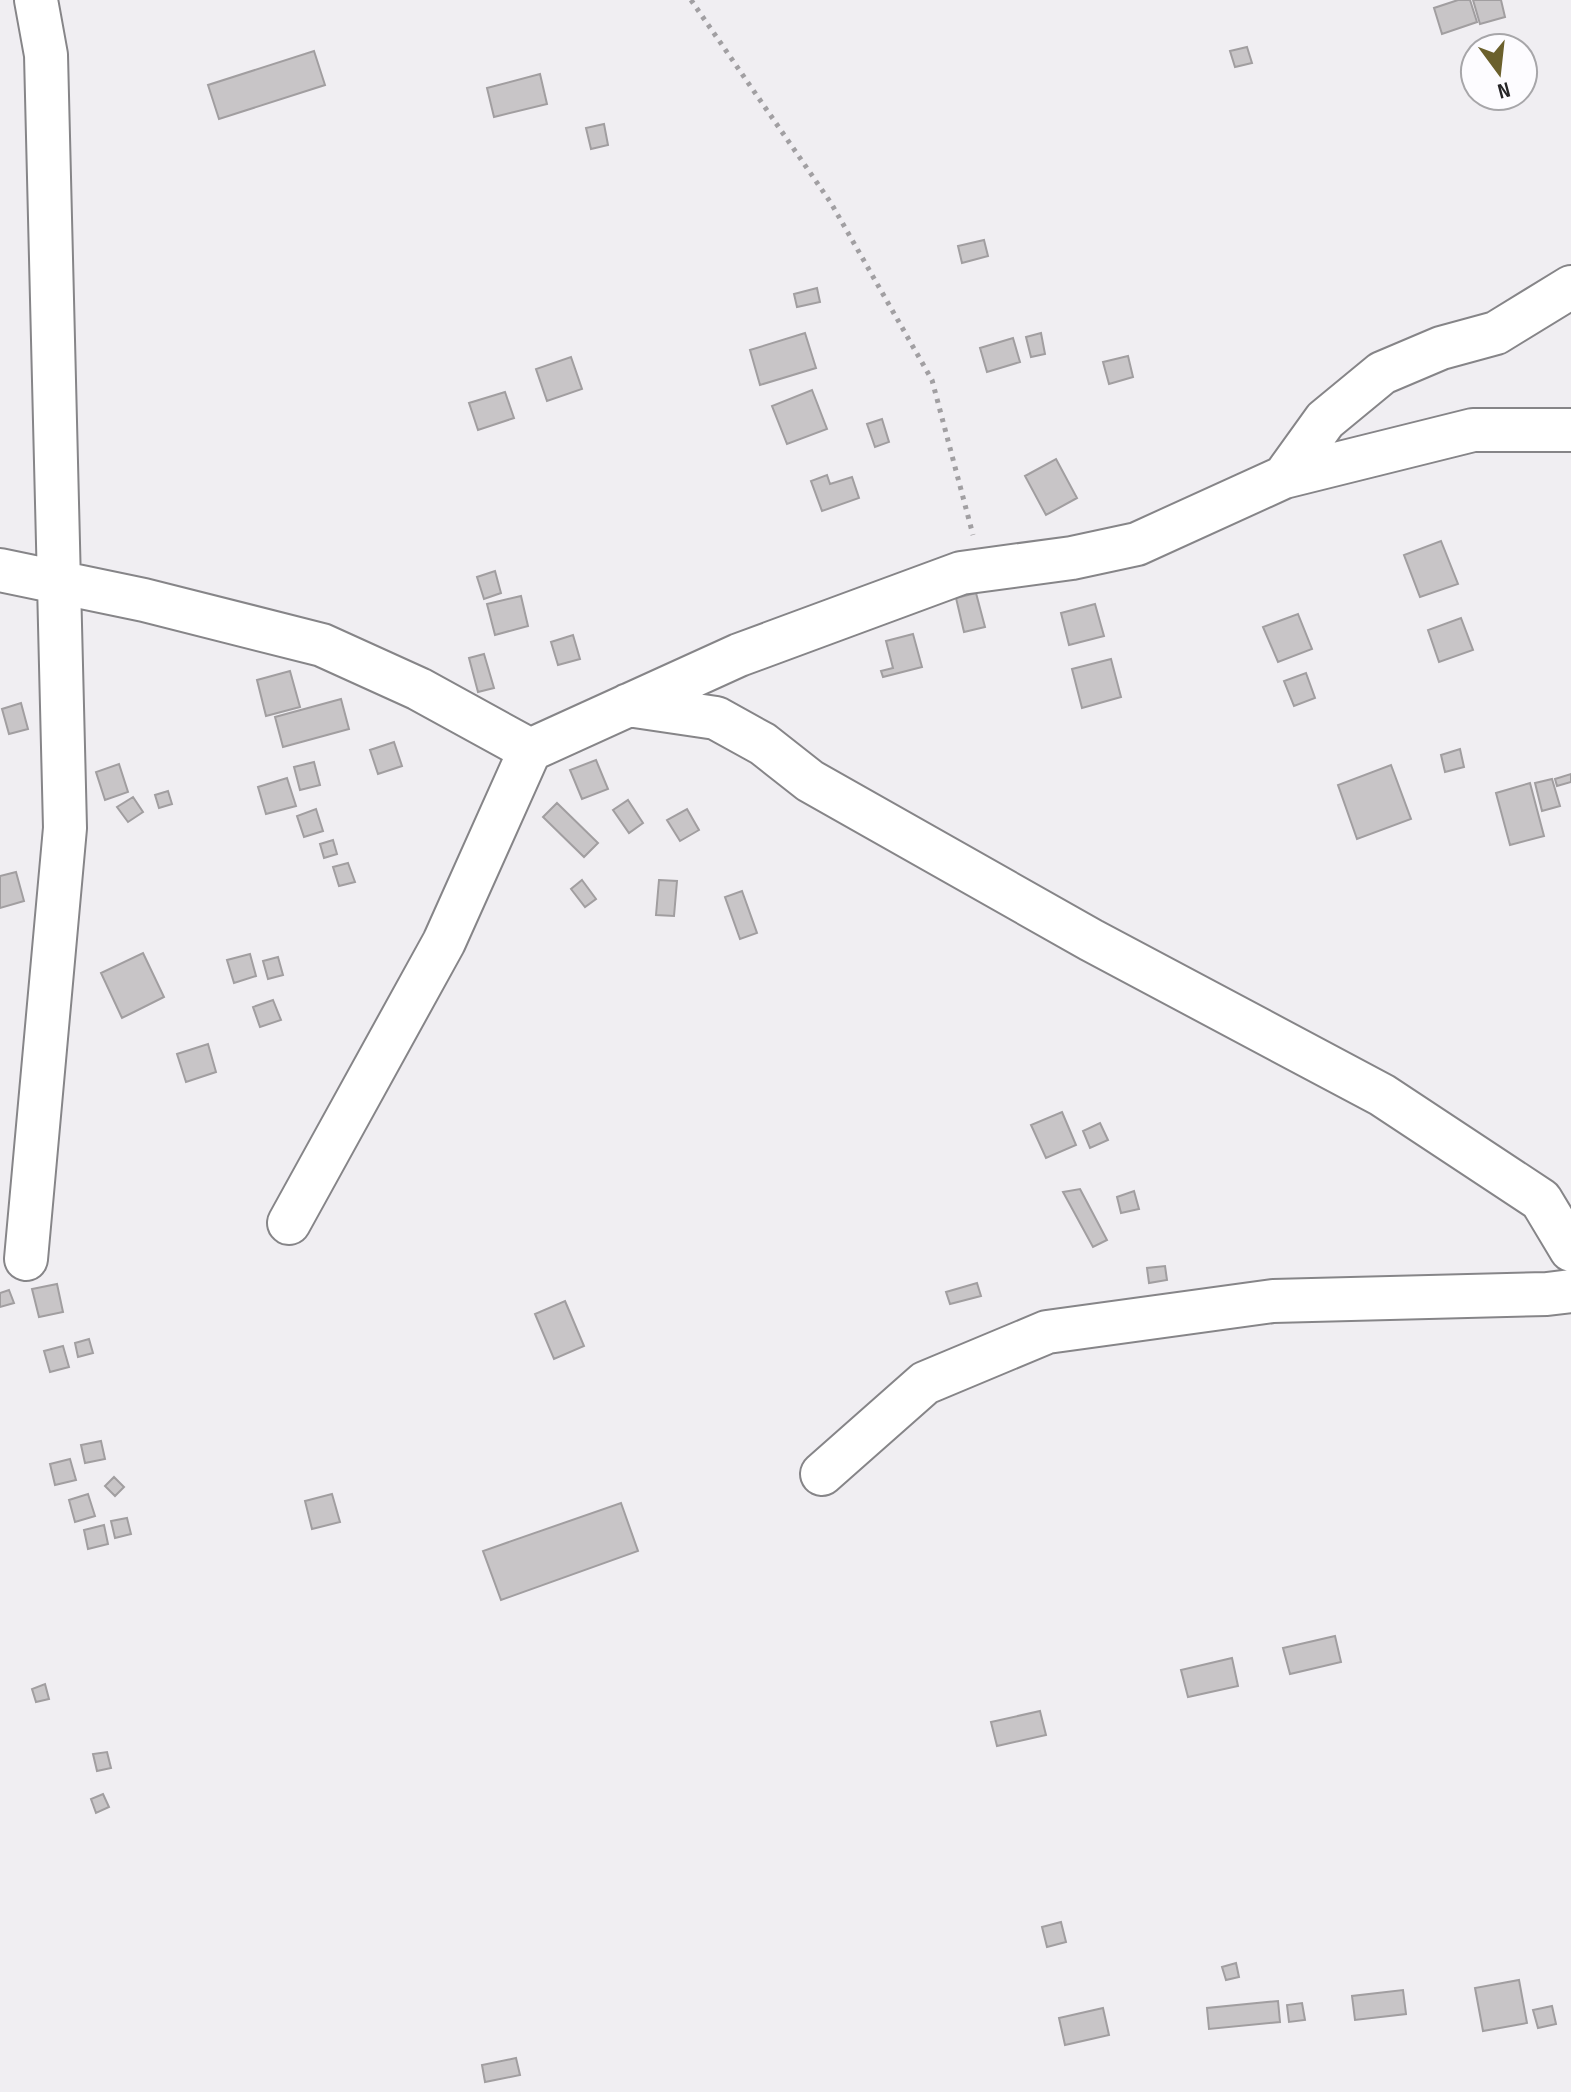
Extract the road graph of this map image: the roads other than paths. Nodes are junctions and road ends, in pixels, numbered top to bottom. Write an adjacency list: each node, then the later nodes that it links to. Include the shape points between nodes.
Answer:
1 (36, 0): 6 (street, via 46,55)
2 (1571, 287): 4 (street, via 1496,333 1441,348 1382,373 1325,420)
3 (1571, 430): 4 (street, via 1473,430)
4 (1284, 477): 7 (street, via 1137,544 961,573 739,655)
5 (0, 570): 6 (street)
6 (59, 582): 8 (street, via 322,645 419,689); 11 (street, via 65,828)
7 (628, 705): 8 (street); 10 (street, via 716,718 763,744 810,781 1077,933 1382,1095 1541,1200)
8 (530, 750): 9 (street, via 444,942)
9 (289, 1223)
10 (1571, 1250)
11 (26, 1259)
12 (1571, 1291): 13 (street, via 1273,1301 1047,1332 925,1383)
13 (822, 1474)

